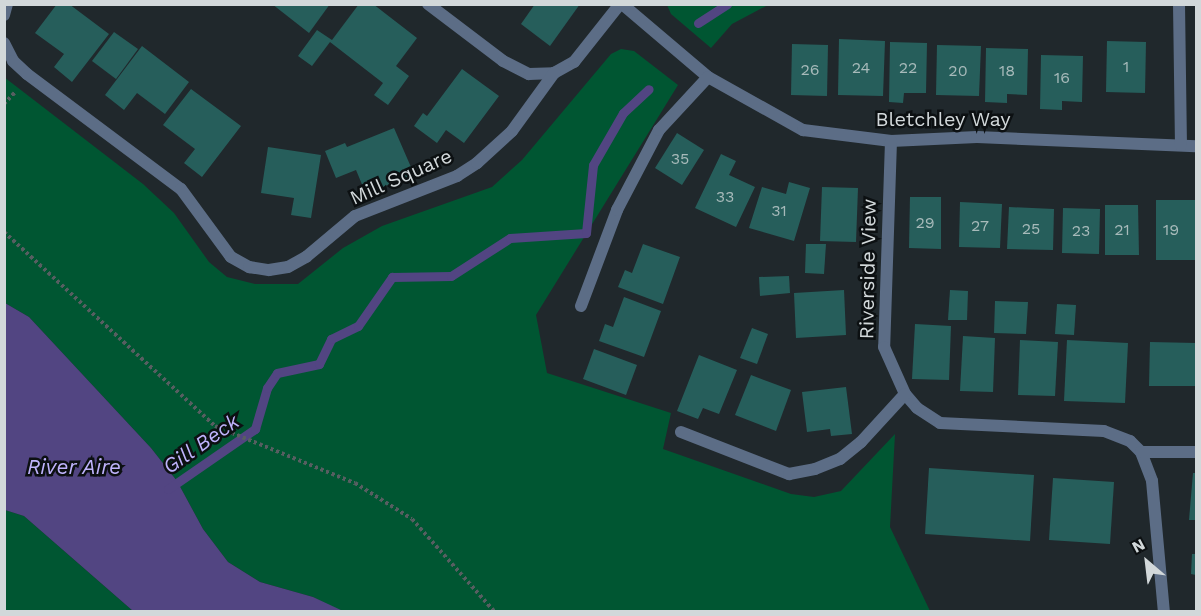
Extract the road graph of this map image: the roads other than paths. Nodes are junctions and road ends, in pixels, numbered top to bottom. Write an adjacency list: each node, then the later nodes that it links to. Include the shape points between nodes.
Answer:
1 (7, 4): 5 (street)
2 (428, 4): 7 (street, via 503,61 529,74)
3 (621, 4): 7 (street, Mill Square, via 574,62); 8 (street, Bletchley Way)
4 (1179, 4): 10 (street)
5 (4, 15)
6 (4, 43): 7 (street, Mill Square, via 13,61 27,74 181,189 231,257 249,267 268,270 288,267 306,257 355,216 456,176 477,163 512,131)
7 (554, 73)
8 (708, 77): 9 (street, Bletchley Way, via 803,129); 12 (street, via 659,130 617,210)
9 (891, 141): 10 (street, Bletchley Way, via 976,137); 13 (street, Riverside View, via 884,347)
10 (1180, 145): 11 (street, Bletchley Way)
11 (1197, 146)
12 (581, 306)
13 (905, 394): 14 (street, via 840,459 789,474); 15 (street, Riverside View, via 917,408 940,423 1104,431 1130,441)
14 (681, 432)
15 (1141, 452): 16 (street); 17 (street, via 1152,481)
16 (1197, 452)
17 (1164, 612)

